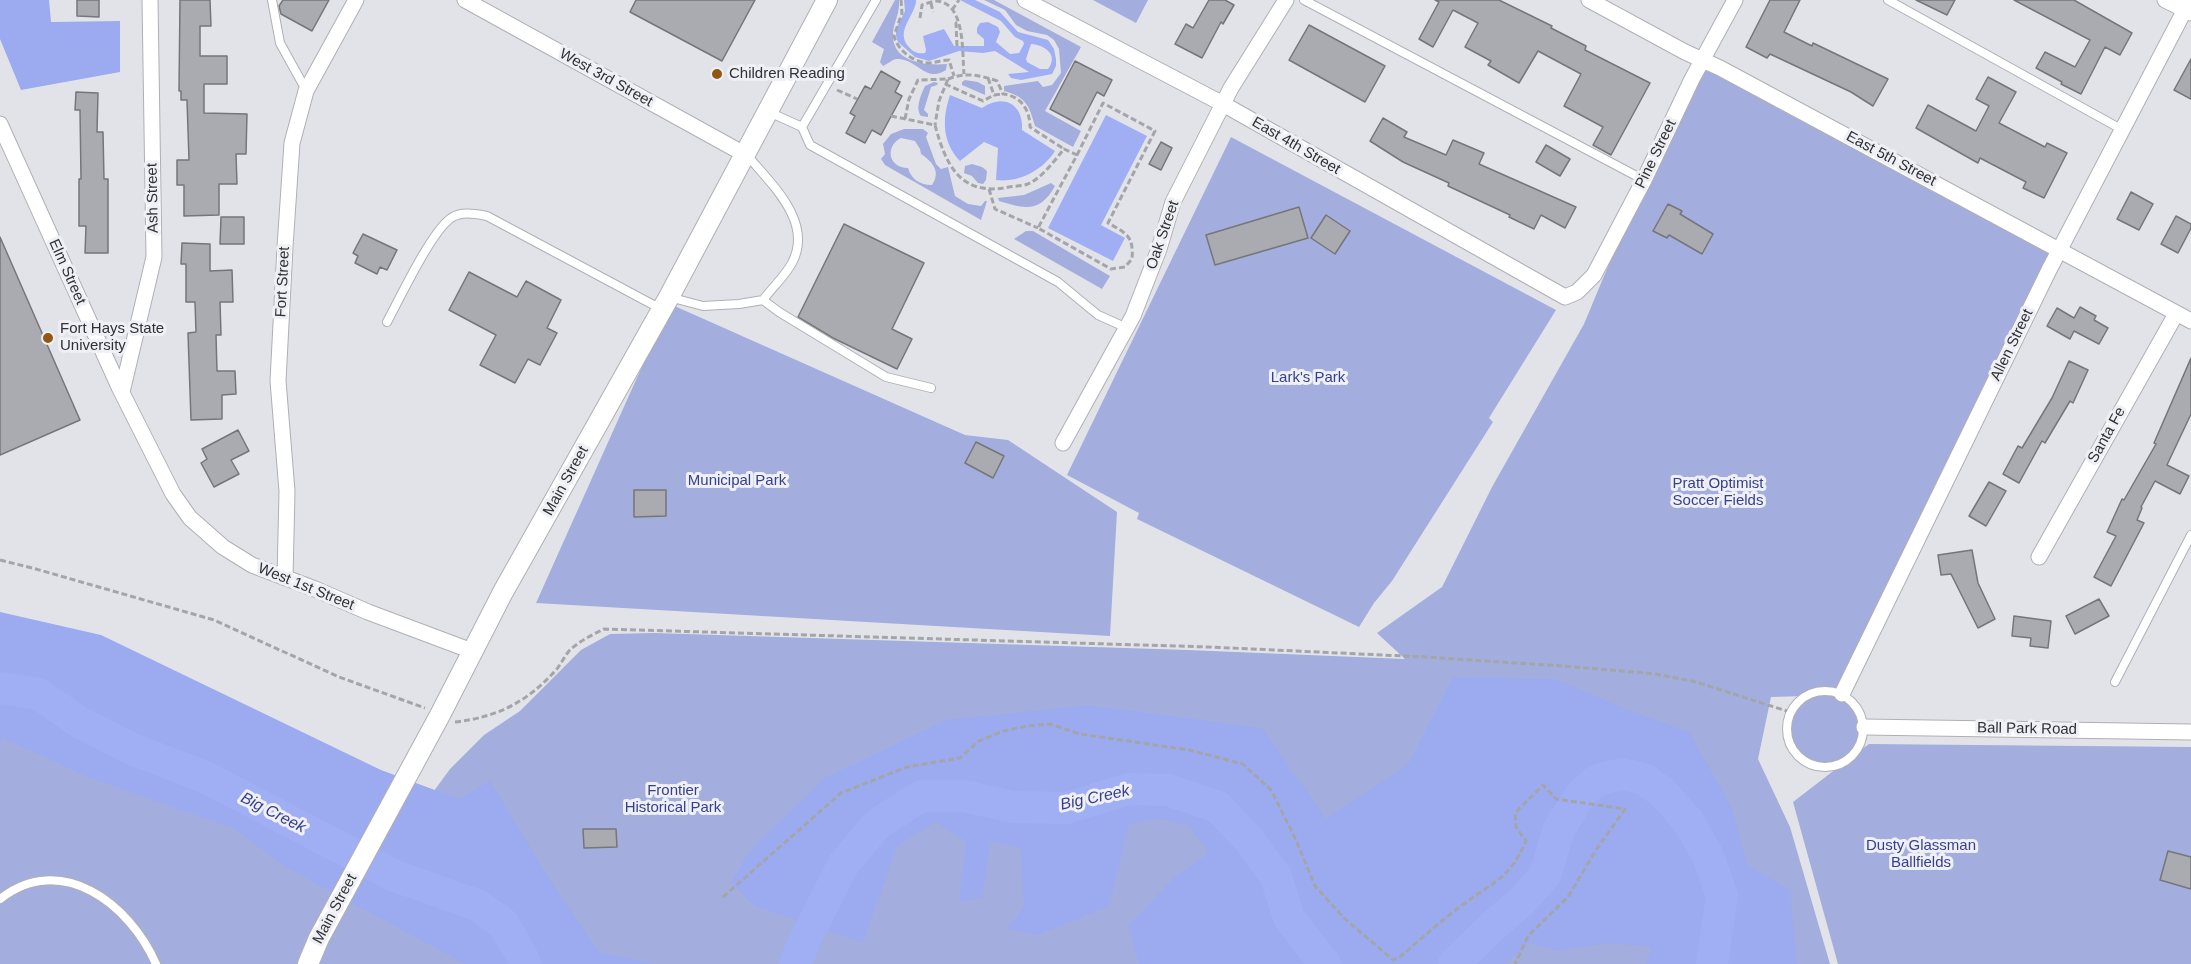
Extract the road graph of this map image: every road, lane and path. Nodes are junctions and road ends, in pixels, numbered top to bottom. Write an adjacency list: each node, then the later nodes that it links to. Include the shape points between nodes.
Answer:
1 (150, 0): 57 (street, Ash Street, via 154,257)
2 (272, 0): 30 (lane, via 280,43)
3 (356, 0): 30 (street, Fort Street)
4 (465, 0): 43 (street, West 3rd Street)
5 (827, 0): 35 (street, Main Street)
6 (876, 0): 29 (lane)
7 (902, 0): 25 (path, via 894,36 898,47 926,63 949,60)
8 (959, 0): 18 (path)
9 (1025, 0): 34 (street, East 4th Street)
10 (1286, 0): 34 (street, Oak Street)
11 (1304, 0): 45 (lane)
12 (1589, 0): 23 (street, East 5th Street)
13 (1735, 0): 23 (street, Pine Street)
14 (1888, 0): 41 (lane)
15 (2165, 0): 17 (street)
16 (931, 3): 18 (path, via 936,1); 19 (path); 20 (path, via 922,5)
17 (2188, 7): 41 (street, Allen Street)
18 (952, 10): 21 (path)
19 (933, 12)
20 (921, 18)
21 (959, 23): 22 (path); 24 (path)
22 (957, 46)
23 (1703, 60): 45 (street, Pine Street); 48 (street, East 5th Street)
24 (964, 74): 25 (path); 26 (path)
25 (954, 76): 27 (path)
26 (988, 78): 31 (path, via 997,81); 32 (path)
27 (948, 79): 28 (path); 37 (path, via 918,80)
28 (945, 84): 32 (path, via 983,101); 39 (path)
29 (827, 85): 33 (path); 40 (lane)
30 (306, 91): 63 (street, Fort Street, via 292,143 278,381 287,491)
31 (1003, 94): 32 (path); 42 (path, via 1019,99 1028,113 1030,127)
32 (994, 95)
33 (857, 99)
34 (1223, 104): 49 (street, East 4th Street); 55 (street, Oak Street, via 1173,202)
35 (769, 112): 40 (lane); 43 (street, Main Street)
36 (891, 116): 37 (path)
37 (905, 119): 39 (path)
38 (0, 124): 57 (street, Elm Street)
39 (935, 125): 46 (path, via 948,162 973,187)
40 (802, 127): 55 (lane, via 810,145 1058,282 1098,315)
41 (2121, 129): 48 (street, Allen Street)
42 (1064, 149): 44 (path); 46 (path, via 1027,184)
43 (746, 155): 50 (lane, via 789,207 799,235 792,262); 51 (street, Main Street)
44 (1077, 155): 47 (path); 47 (path, via 1103,103 1155,130 1108,223 1126,232 1132,259 1125,267 1111,269)
45 (1644, 180): 49 (street, Pine Street, via 1594,275 1577,292)
46 (989, 189): 47 (path, via 995,209)
47 (1038, 228)
48 (2060, 250): 52 (street, East 5th Street); 66 (street, Allen Street)
49 (1565, 297)
50 (763, 300): 51 (lane, via 704,306); 56 (lane, via 886,377)
51 (666, 303): 54 (lane, via 487,216 467,213 452,218 436,233); 64 (street, Main Street)
52 (2176, 314): 53 (street, East 5th Street); 61 (street, Santa Fe)
53 (2191, 321)
54 (387, 322)
55 (1127, 328): 58 (street, Oak Street)
56 (931, 388)
57 (122, 392): 59 (street, Elm Street)
58 (1063, 443)
59 (167, 483): 63 (street, West 1st Street, via 190,518 223,547 252,565)
60 (2191, 536): 65 (lane)
61 (2039, 557)
62 (0, 560): 68 (path, via 214,620 339,677)
63 (285, 578): 64 (street, West 1st Street)
64 (472, 651): 68 (street, Main Street)
65 (2115, 681)
66 (1842, 694): 67 (lane, via 1815,692 1797,703); 69 (lane, via 1856,706)
67 (1791, 712): 68 (path, via 1696,682 1656,674 1528,664 1209,647 604,629 570,651 530,696 513,707 457,722); 69 (lane, via 1787,736 1792,748 1800,758 1817,766 1836,766 1848,760 1857,751)
68 (440, 715): 74 (street, Main Street)
69 (1863, 727): 70 (street, Ball Park Road)
70 (2191, 732)
71 (723, 897): 75 (path, via 841,793 907,767 960,758 979,741 1003,731 1050,724 1080,734 1189,750 1243,764 1271,790 1315,886 1344,918 1393,960 1497,882 1518,860 1526,841 1516,827 1515,813 1543,785 1556,799 1625,809 1568,897 1527,936)
72 (0, 899): 73 (lane, via 25,884 46,880 83,887 101,895 124,916)
73 (156, 964)
74 (308, 964)
75 (1515, 964)

